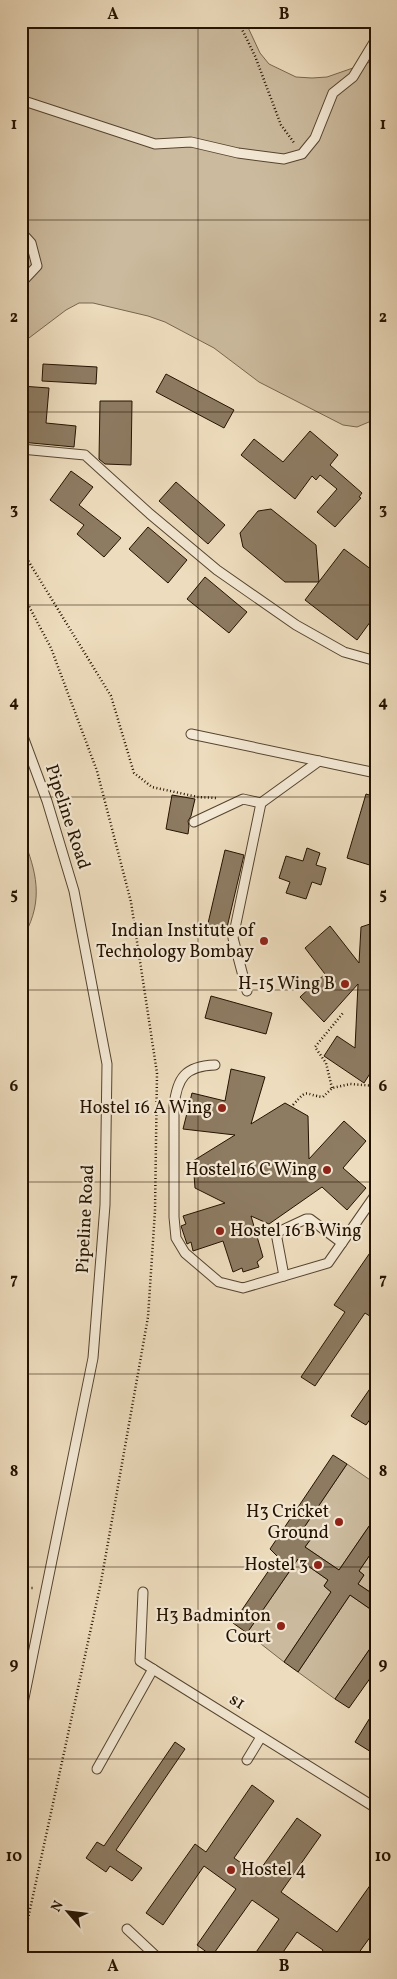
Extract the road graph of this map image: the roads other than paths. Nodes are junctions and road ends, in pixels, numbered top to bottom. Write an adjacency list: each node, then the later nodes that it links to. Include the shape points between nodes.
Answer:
1 (376, 39): 2 (lane, via 353,77 333,93 315,138 302,154 284,159 191,142 155,144)
2 (21, 100)
3 (21, 232): 4 (lane, via 31,243 38,266)
4 (21, 283)
5 (21, 449): 6 (lane, via 85,455 217,570 296,625 344,652)
6 (376, 661)
7 (21, 731): 20 (lane, Pipeline Road, via 47,801 74,891 107,1064 105,1205 93,1358)
8 (191, 734): 9 (lane)
9 (318, 761): 10 (lane); 11 (lane)
10 (376, 773)
11 (261, 804): 12 (lane, via 243,799); 13 (lane, via 233,938)
12 (194, 822)
13 (247, 991)
14 (215, 1066): 17 (lane, via 199,1066 180,1079 175,1092 176,1238 185,1253 219,1282 244,1288)
15 (376, 1194): 16 (lane)
16 (342, 1243): 17 (lane, via 328,1263); 17 (lane, via 310,1219 276,1233)
17 (284, 1276)
18 (143, 1592): 19 (lane, s1, via 140,1661)
19 (153, 1669): 21 (lane, s1); 23 (lane)
20 (21, 1713)
21 (261, 1737): 22 (lane); 24 (lane, s1)
22 (248, 1760)
23 (97, 1769)
24 (376, 1808)
25 (127, 1929): 26 (lane)
26 (158, 1958)

